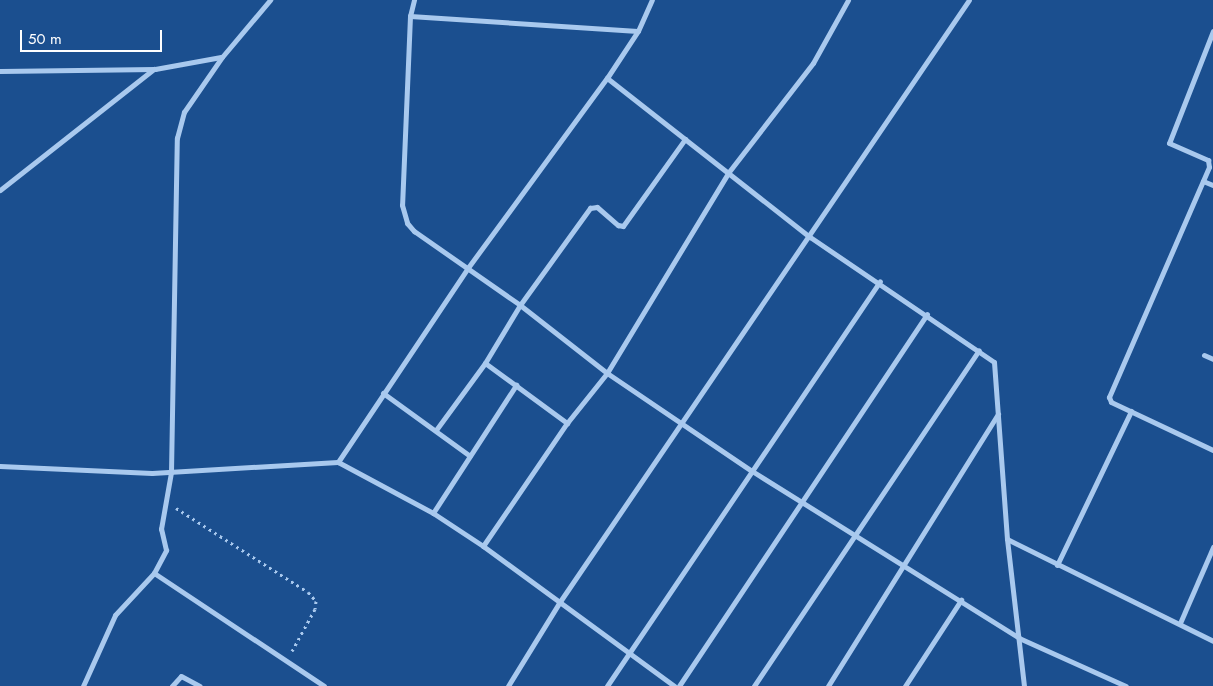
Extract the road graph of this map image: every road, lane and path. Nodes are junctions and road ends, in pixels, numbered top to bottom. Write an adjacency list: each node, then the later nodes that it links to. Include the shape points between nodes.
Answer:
1 (270, 0): 9 (street)
2 (414, 0): 6 (street)
3 (652, 0): 7 (street)
4 (848, 0): 14 (street, via 813,63)
5 (969, 0): 18 (street)
6 (410, 16): 7 (street); 19 (street, via 404,215 414,231)
7 (638, 31): 12 (street)
8 (1213, 31): 15 (street, via 1169,143 1208,160 1209,167)
9 (222, 57): 10 (street); 40 (street, via 184,112 177,138)
10 (155, 69): 11 (street); 17 (street)
11 (0, 71)
12 (607, 78): 13 (street); 19 (street)
13 (685, 139): 14 (street); 21 (street, via 623,226 597,208 590,208)
14 (728, 173): 18 (street); 27 (street)
15 (1202, 181): 16 (street); 30 (street, via 1110,393 1111,402)
16 (1213, 185)
17 (0, 190)
18 (810, 237): 20 (street); 33 (street)
19 (467, 269): 21 (street); 29 (street)
20 (880, 282): 22 (street); 39 (street)
21 (520, 305): 26 (street); 27 (street)
22 (927, 314): 23 (street); 42 (street)
23 (979, 350): 31 (street, via 994,362); 44 (street)
24 (1204, 355): 25 (street)
25 (1213, 359)
26 (485, 363): 28 (street); 34 (street)
27 (608, 373): 32 (street); 33 (street)
28 (516, 384): 32 (street); 36 (street)
29 (383, 393): 34 (street); 37 (street)
30 (1131, 411): 35 (street); 49 (street)
31 (998, 413): 45 (street); 48 (street)
32 (567, 423): 46 (street)
33 (681, 425): 39 (street); 52 (street)
34 (436, 430): 36 (street)
35 (1213, 450)
36 (470, 456): 43 (street)
37 (338, 462): 40 (street); 43 (street)
38 (0, 466): 40 (street)
39 (752, 471): 42 (street); 56 (street)
40 (171, 472): 41 (street)
41 (166, 502): 50 (street, via 161,529 166,550); 57 (path, via 308,592 316,601 315,609)
42 (802, 502): 44 (street); 65 (street)
43 (433, 513): 46 (street)
44 (856, 534): 48 (street); 66 (street)
45 (1007, 539): 49 (street); 54 (street)
46 (483, 546): 52 (street)
47 (1213, 547): 53 (street)
48 (905, 564): 51 (street); 67 (street)
49 (1057, 565): 53 (street)
50 (154, 573): 57 (street); 58 (street, via 114,616)
51 (961, 600): 54 (street); 68 (street)
52 (559, 603): 56 (street); 62 (street)
53 (1180, 623): 55 (street)
54 (1019, 638): 69 (street); 70 (street)
55 (1213, 641)
56 (628, 655): 63 (street); 64 (street)
57 (287, 660): 61 (street)
58 (84, 686)
59 (172, 686): 60 (street, via 182,676)
60 (200, 686)
61 (324, 686)
62 (508, 686)
63 (607, 686)
64 (674, 686)
65 (679, 686)
66 (754, 686)
67 (828, 686)
68 (905, 686)
69 (1024, 686)
70 (1126, 686)

